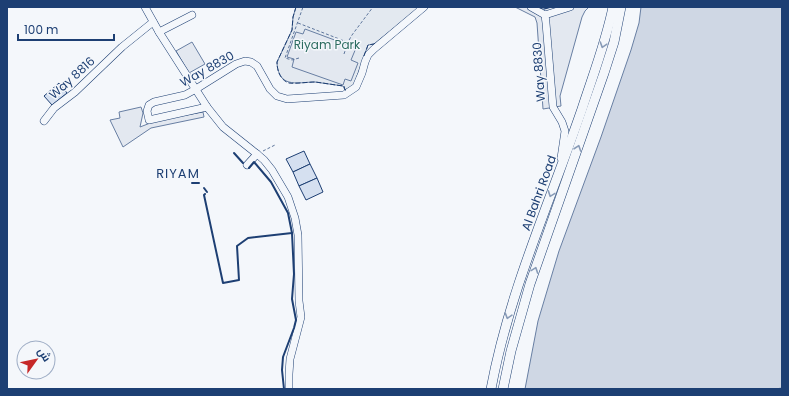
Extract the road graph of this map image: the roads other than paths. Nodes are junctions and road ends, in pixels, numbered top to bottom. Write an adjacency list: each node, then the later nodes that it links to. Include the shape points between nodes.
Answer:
1 (145, 7): 9 (street)
2 (424, 7): 11 (street, Way 8830, via 368,55 356,87 344,95 286,99 277,96 257,66 245,61)
3 (530, 7): 8 (street)
4 (570, 7): 8 (street)
5 (613, 7): 16 (main road, Al Bahri Road, one-way to 16, via 605,41)
6 (621, 7): 19 (main road, Al Bahri Road, one-way to 6, via 530,284 604,73)
7 (192, 15): 10 (street)
8 (545, 15): 16 (street, Way 8830, via 553,107 565,131)
9 (153, 22): 10 (street); 13 (street, Way 8816, via 54,108)
10 (159, 32): 11 (street)
11 (196, 89): 12 (street); 12 (street, Way 8830, via 149,105 149,120)
12 (207, 107): 14 (street, via 223,127)
13 (44, 121)
14 (257, 154): 15 (street); 17 (street, via 272,170 288,197 298,235 301,318 290,359)
15 (247, 165)
16 (559, 172): 18 (main road, Al Bahri Road, one-way to 18, via 506,321)
17 (288, 389)
18 (491, 389)
19 (503, 389)

